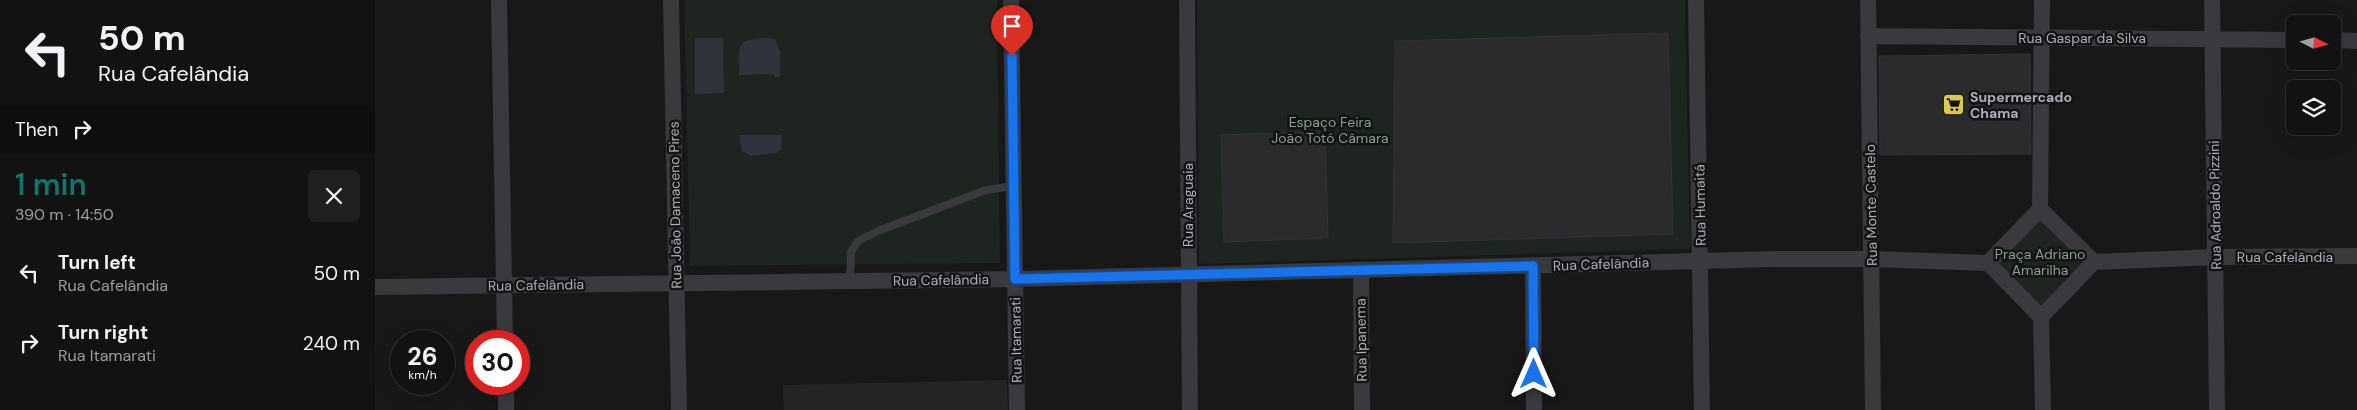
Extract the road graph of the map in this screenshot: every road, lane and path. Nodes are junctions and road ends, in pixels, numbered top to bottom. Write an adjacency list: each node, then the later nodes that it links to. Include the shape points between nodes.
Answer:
1 (499, 0): 29 (street)
2 (671, 0): 28 (street, Rua João Damaceno Pires)
3 (1011, 0): 15 (street, Rua Itamarati)
4 (1187, 0): 25 (street, Rua Araguaia)
5 (1696, 0): 20 (street, Rua Humaitá)
6 (1868, 0): 9 (street, Rua Monte Castelo)
7 (2041, 0): 10 (street)
8 (2212, 0): 11 (street, Rua Adroaldo Pizzini)
9 (1868, 36): 10 (street, Rua Gaspar da Silva); 19 (street, Rua Monte Castelo)
10 (2042, 37): 11 (street, Rua Gaspar da Silva); 16 (street)
11 (2213, 39): 12 (street, Rua Gaspar da Silva); 18 (street, Rua Adroaldo Pizzini)
12 (2286, 40)
13 (2341, 40): 14 (street)
14 (2357, 41)
15 (1014, 186): 26 (street, Rua Itamarati); 27 (lane, via 986,190 858,241 851,252)
16 (2040, 210): 21 (street); 22 (street)
17 (2357, 256): 18 (street, Rua Cafelândia)
18 (2215, 258): 21 (street, Rua Cafelândia); 43 (street, Rua Adroaldo Pizzini)
19 (1872, 259): 20 (street, Rua Cafelândia); 22 (street, Rua Cafelândia); 41 (street, Rua Monte Castelo)
20 (1701, 261): 23 (street, Rua Cafelândia); 40 (street, Rua Humaitá)
21 (2094, 262): 31 (street)
22 (1987, 263): 31 (street)
23 (1533, 266): 24 (street, Rua Cafelândia); 39 (street)
24 (1361, 270): 25 (street, Rua Cafelândia); 38 (street, Rua Ipanema)
25 (1189, 274): 26 (street, Rua Cafelândia); 37 (street, Rua Araguaia)
26 (1015, 279): 27 (street, Rua Cafelândia); 36 (street, Rua Itamarati)
27 (850, 281): 28 (street, Rua Cafelândia)
28 (677, 282): 29 (street, Rua Cafelândia); 35 (street, Rua João Damaceno Pires)
29 (504, 285): 30 (street, Rua Cafelândia); 32 (street)
30 (375, 287)
31 (2041, 317): 42 (street)
32 (505, 330)
33 (506, 395): 34 (street)
34 (507, 410)
35 (679, 410)
36 (1017, 410)
37 (1190, 410)
38 (1362, 410)
39 (1534, 410)
40 (1702, 410)
41 (1873, 410)
42 (2043, 410)
43 (2217, 410)

